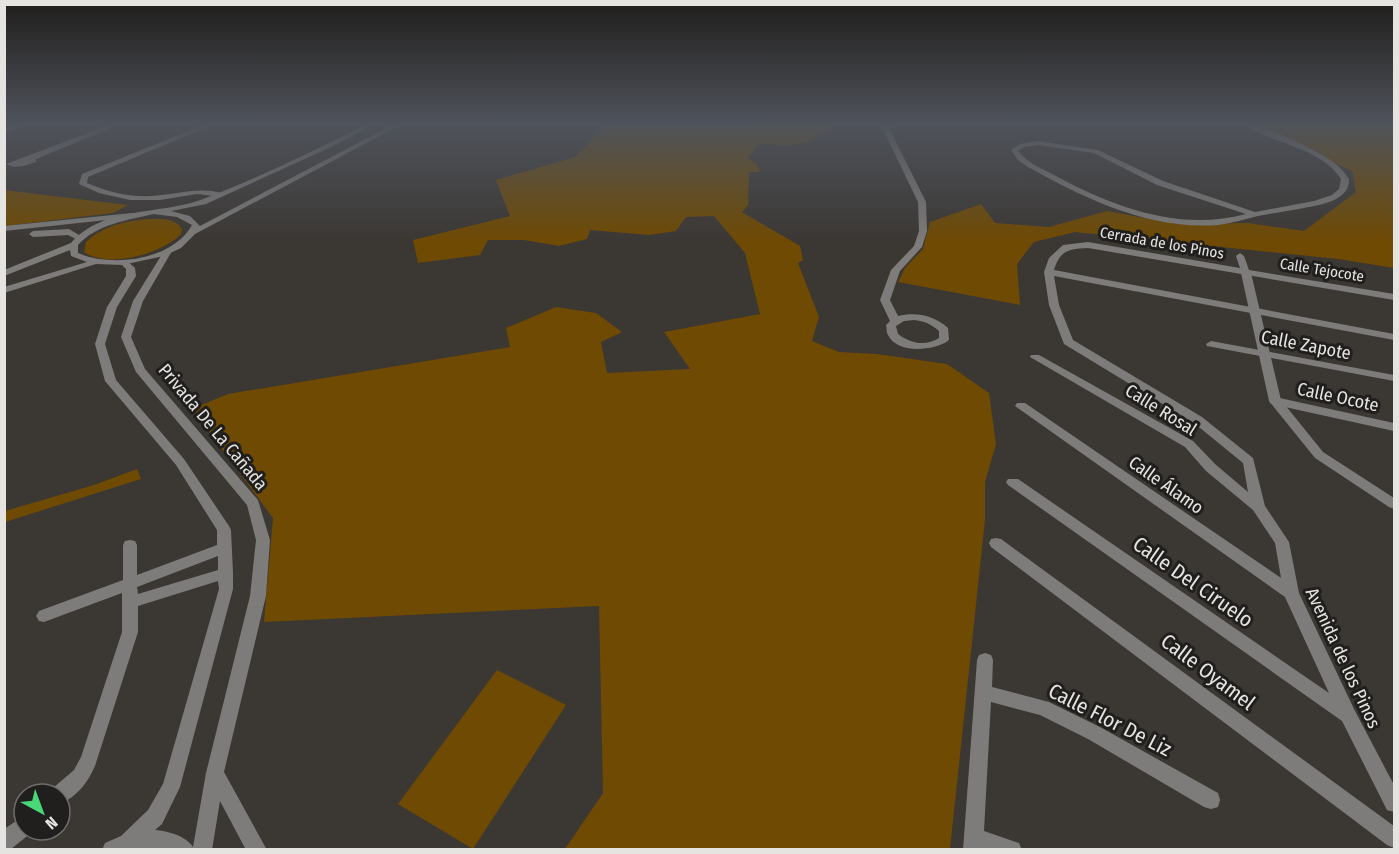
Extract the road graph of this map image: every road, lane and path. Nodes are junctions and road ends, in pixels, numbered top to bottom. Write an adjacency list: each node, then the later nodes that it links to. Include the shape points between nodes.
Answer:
1 (119, 163): 8 (street, via 85,177 83,184 127,198 160,198 191,192)
2 (291, 163): 8 (street)
3 (325, 163): 13 (street)
4 (903, 163): 26 (street, via 922,201 924,231 918,247 896,270 885,300)
5 (1030, 163): 10 (street, via 1102,202 1137,214 1201,223)
6 (1120, 163): 10 (street, via 1160,183)
7 (1329, 163): 10 (street, via 1346,183 1335,197)
8 (219, 195): 9 (street)
9 (157, 213): 11 (street); 13 (street, via 191,219 196,225)
10 (1254, 214)
11 (139, 215): 12 (street); 15 (street, via 101,225)
12 (4, 230)
13 (194, 232): 16 (street)
14 (4, 237): 15 (street, via 69,232)
15 (76, 242): 19 (street, via 74,254 81,260); 21 (street)
16 (168, 251): 18 (street); 49 (street, Privada De La Cañada, via 138,301 126,337 140,370 253,502 262,540 258,596)
17 (1240, 256): 22 (street)
18 (123, 262): 19 (street); 40 (street, via 130,268 131,276 112,307 100,344 111,381 180,462 224,530)
19 (97, 263): 23 (street)
20 (1049, 272): 22 (street, Cerrada de los Pinos, via 1053,258 1066,247 1088,245); 25 (street); 37 (street, Avenida de los Pinos, via 1054,305 1068,342 1197,420 1249,461)
21 (4, 273)
22 (1246, 273): 24 (street, Calle Tejocote); 25 (street)
23 (4, 290)
24 (1395, 297)
25 (1254, 310): 27 (street); 29 (street)
26 (895, 321): 26 (street, via 890,330 906,343 924,346 944,339 944,330 926,319 909,317)
27 (1395, 337)
28 (1211, 344): 29 (street, Calle Zapote)
29 (1265, 354): 31 (street, Calle Zapote); 32 (street)
30 (1035, 357): 37 (street, Calle Rosal, via 1189,444 1195,455)
31 (1395, 378)
32 (1275, 401): 34 (street, Calle Ocote); 36 (street, via 1319,455)
33 (1021, 406): 43 (street, Calle Álamo)
34 (1395, 427)
35 (1013, 482): 48 (street, Calle Del Ciruelo)
36 (1395, 504)
37 (1258, 507): 43 (street, Avenida de los Pinos, via 1282,542)
38 (996, 543): 53 (street, Calle Oyamel)
39 (130, 545): 42 (street)
40 (224, 548): 41 (street); 42 (street)
41 (226, 573): 44 (street); 55 (street, via 226,589 171,787 155,817)
42 (131, 583): 44 (street); 45 (street)
43 (1291, 593): 48 (street, Avenida de los Pinos)
44 (130, 602): 50 (street, via 130,632 89,760)
45 (44, 616)
46 (985, 660): 47 (street)
47 (983, 692): 51 (street, Calle Flor De Liz, via 1043,708); 54 (street)
48 (1348, 715): 52 (street, Avenida de los Pinos)
49 (215, 773): 57 (street, Privada De La Cañada); 58 (street)
50 (72, 784)
51 (1211, 800)
52 (1395, 803)
53 (1395, 838)
54 (974, 843): 59 (street)
55 (120, 846): 56 (street, via 156,838)
56 (184, 849)
57 (202, 849)
58 (256, 849)
59 (1012, 849)

